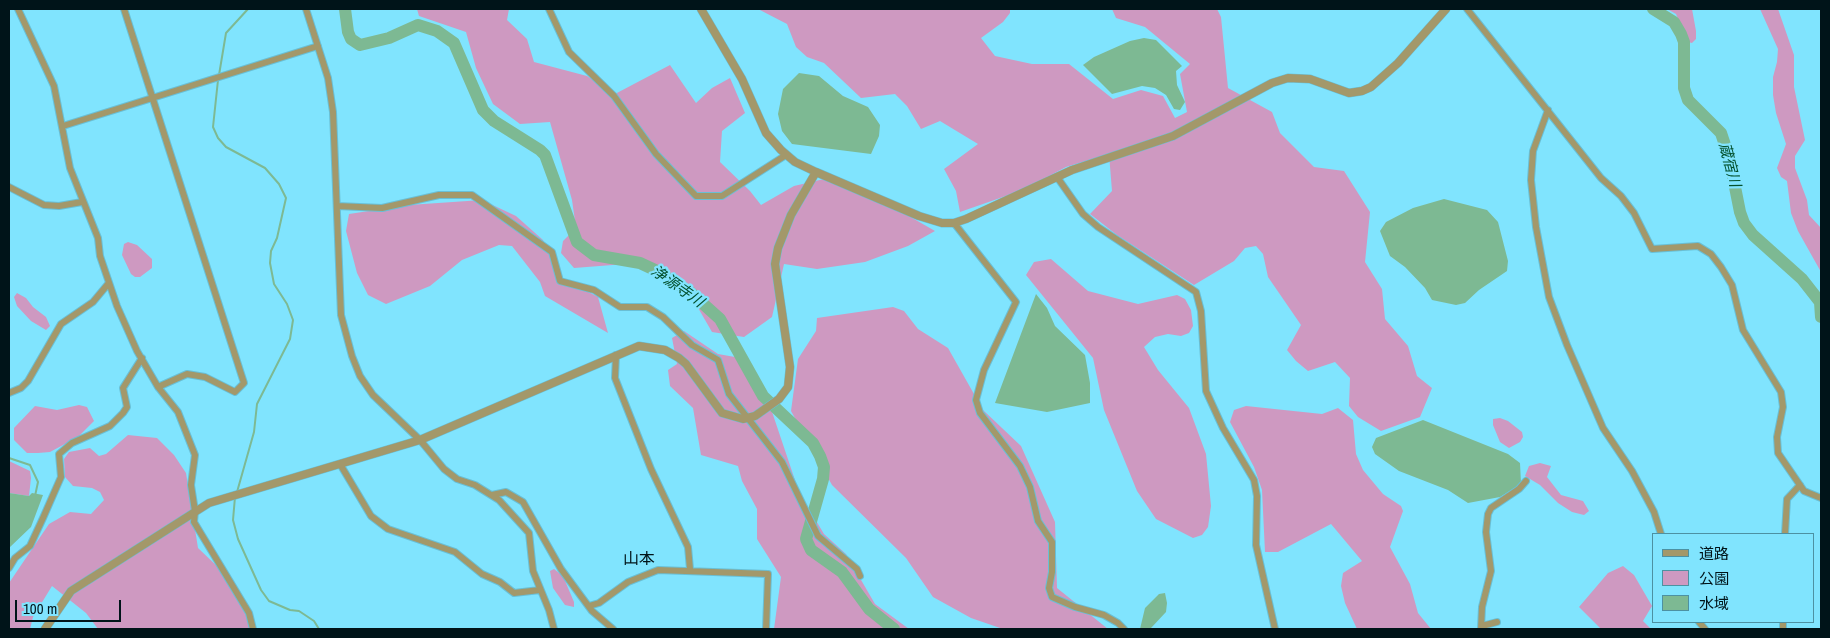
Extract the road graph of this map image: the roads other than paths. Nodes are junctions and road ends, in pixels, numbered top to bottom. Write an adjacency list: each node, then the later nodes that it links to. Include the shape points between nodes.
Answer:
1 (18, 9): 11 (street, via 54,86)
2 (124, 9): 9 (street)
3 (306, 9): 8 (street)
4 (549, 9): 12 (street, via 569,52 614,96 656,154 696,196 722,196)
5 (701, 9): 12 (street, via 742,79 766,133)
6 (1446, 9): 14 (street, via 1398,63 1362,91 1349,93 1310,79 1288,78 1256,90 1173,136 1086,164)
7 (1467, 9): 10 (street)
8 (318, 46): 9 (street); 17 (street, via 328,78 333,112)
9 (151, 100): 11 (street); 22 (street, via 244,383 235,392 205,377 187,374)
10 (1548, 110): 28 (street, via 1601,178 1630,208 1652,249 1698,246 1711,254 1721,267 1734,292 1743,330 1781,392 1783,408 1778,453); 32 (street, via 1533,151 1531,180 1549,297 1603,428 1632,471 1654,512)
11 (63, 126): 16 (street, via 70,168)
12 (786, 155): 13 (street)
13 (816, 172): 18 (street, via 919,216); 24 (street, via 791,215 775,264 789,358 788,387 779,399)
14 (1057, 177): 18 (street); 47 (street, via 1083,214 1098,227 1119,244 1196,292 1201,311 1206,391 1223,428 1254,480 1257,496 1256,545)
15 (9, 187): 16 (street, via 44,205)
16 (82, 202): 19 (street, via 98,238)
17 (336, 206): 24 (street, via 382,208 439,195 472,195 552,252 560,281 594,290 620,307 648,307 692,345 718,360 729,394); 25 (street, via 341,314 352,356 360,376 374,395)
18 (954, 223): 46 (street, via 1016,302 984,370 976,400 980,413 1020,466 1030,487 1038,521 1052,542 1049,588 1052,597 1075,608 1104,615)
19 (108, 284): 21 (street); 23 (street, via 93,302 61,324 28,382)
20 (616, 355): 24 (street, via 639,346 665,350 686,364 722,413 730,417); 25 (street); 35 (street, via 615,378 688,548)
21 (142, 358): 22 (street); 34 (street, via 123,388 127,407 123,413 110,426 72,444 59,454 61,477 30,546)
22 (158, 387): 31 (street, via 178,412 195,455 192,485)
23 (9, 393)
24 (752, 417): 36 (street, via 782,462 818,536 857,569)
25 (420, 440): 26 (street); 29 (street, via 444,469 457,479)
26 (340, 464): 31 (street, via 229,496); 37 (street, via 371,516 388,529 455,552 514,594)
27 (1526, 481): 40 (street, via 1491,508 1488,514 1486,532 1491,571 1482,607)
28 (1800, 485): 30 (street, via 1804,491); 33 (street, via 1787,499)
29 (492, 495): 37 (street, via 529,533 531,561); 38 (street, via 506,492 523,502 561,569)
30 (1821, 498)
31 (195, 511): 41 (street, via 71,591); 42 (street, via 194,522 248,613)
32 (1661, 533)
33 (1785, 533)
34 (9, 568)
35 (690, 570): 38 (street, via 658,570 643,575); 45 (street, via 768,574)
36 (860, 576)
37 (540, 590): 43 (street, via 550,610)
38 (589, 606): 44 (street)
39 (1497, 622): 40 (street)
40 (1482, 628)
41 (45, 629)
42 (252, 629)
43 (554, 629)
44 (614, 629)
45 (766, 629)
46 (1124, 629)
47 (1275, 629)

